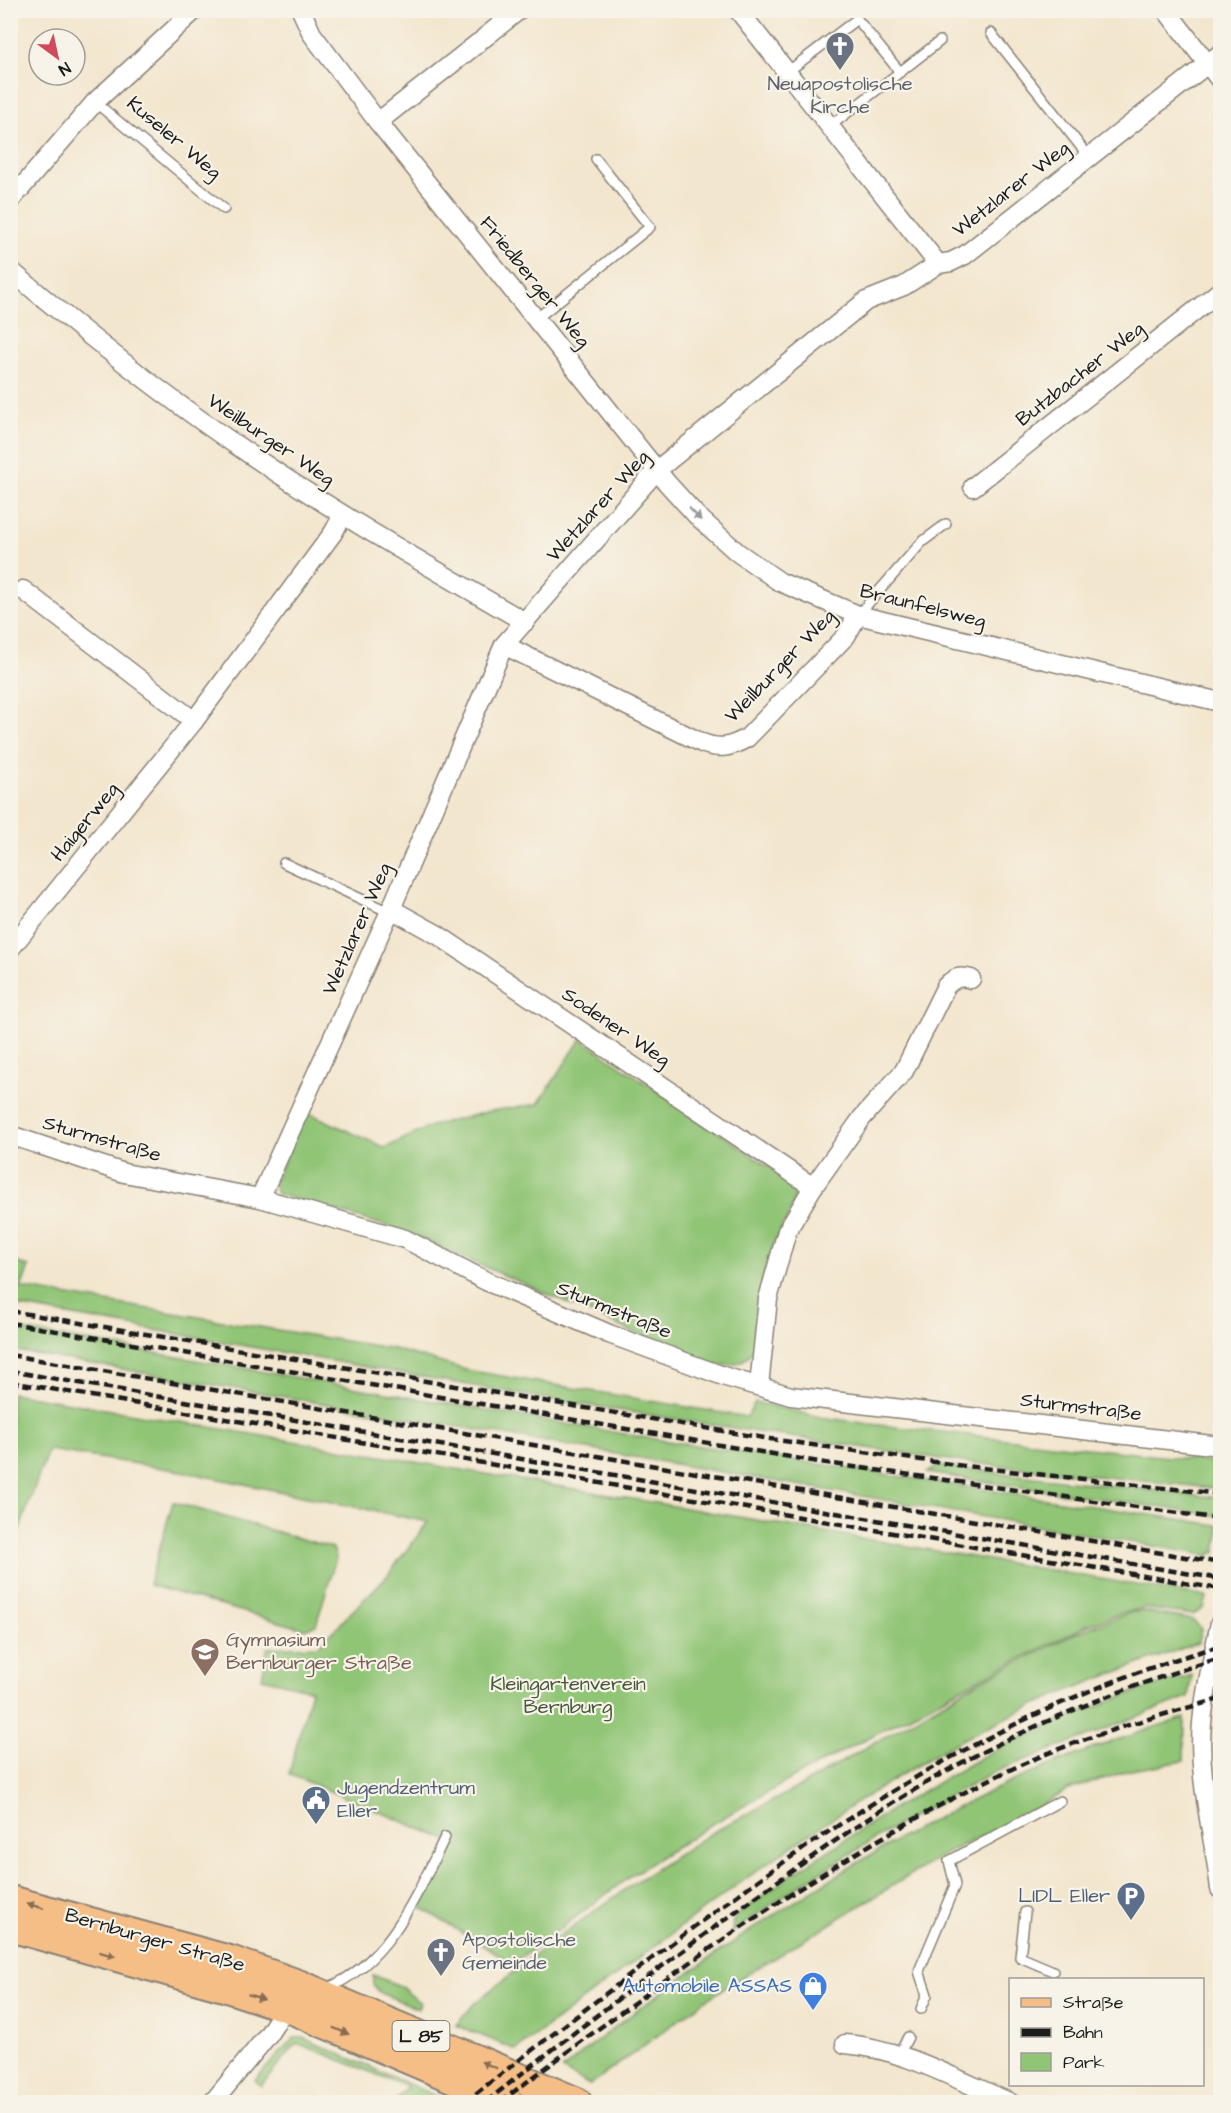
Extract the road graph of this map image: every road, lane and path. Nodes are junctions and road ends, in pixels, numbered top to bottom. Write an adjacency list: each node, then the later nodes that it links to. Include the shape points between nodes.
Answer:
1 (195, 10): 12 (street, Kuseler Weg)
2 (301, 10): 13 (street, Friedberger Weg, via 312,34)
3 (519, 10): 13 (street)
4 (738, 10): 10 (street)
5 (1166, 10): 8 (street)
6 (991, 33): 15 (lane)
7 (940, 41): 9 (lane)
8 (1214, 59): 11 (street); 15 (street, Wetzlarer Weg)
9 (900, 72): 10 (lane, via 857,19); 14 (lane)
10 (786, 73): 14 (street)
11 (1221, 80)
12 (95, 102): 17 (street, Kuseler Weg); 18 (lane, Kuseler Weg)
13 (378, 122): 22 (street, Friedberger Weg)
14 (829, 127): 19 (street)
15 (1089, 157): 19 (street, Wetzlarer Weg, via 965,255)
16 (596, 159): 22 (lane, via 650,227)
17 (10, 201)
18 (224, 209)
19 (938, 264): 23 (street, Wetzlarer Weg, via 895,291 866,301)
20 (10, 270): 25 (street, Weilburger Weg, via 146,382)
21 (1219, 296): 24 (street, Butzbacher Weg)
22 (536, 318): 23 (street, Friedberger Weg)
23 (657, 470): 28 (street, Braunfelsweg, one-way to 28, via 697,516 737,552 780,582); 29 (street, Wetzlarer Weg)
24 (973, 487)
25 (343, 515): 29 (street, Weilburger Weg); 32 (street, Haigerweg)
26 (946, 524): 28 (lane, via 922,542)
27 (22, 590): 32 (street)
28 (858, 615): 30 (street, Weilburger Weg, via 846,636 747,738 732,746 702,743); 31 (street, Braunfelsweg)
29 (525, 622): 30 (street, Wetzlarer Weg)
30 (504, 645): 34 (street, Wetzlarer Weg)
31 (1221, 702)
32 (194, 721): 35 (street, Haigerweg)
33 (284, 863): 34 (lane)
34 (390, 911): 38 (street, Sodener Weg, via 438,935); 39 (street, Wetzlarer Weg)
35 (10, 949)
36 (971, 979): 38 (street, via 961,976 946,986 904,1071 862,1118)
37 (10, 1135): 39 (street, Sturmstraße, via 124,1173)
38 (813, 1187): 40 (street, via 779,1256 768,1299)
39 (261, 1198): 40 (street, Sturmstraße, via 405,1239 486,1281 609,1334)
40 (759, 1386): 41 (street, Sturmstraße, via 791,1396)
41 (1221, 1446)
42 (1221, 1623): 45 (street, via 1202,1725 1206,1792)
43 (1060, 1801): 51 (lane, via 950,1861 955,1885 919,1971 927,1995)
44 (446, 1837): 50 (lane, via 404,1919 361,1970)
45 (1221, 1889)
46 (10, 1900): 50 (main road, Bernburger Straße / L 85, one-way to 46, via 233,1961)
47 (1026, 1912): 49 (lane, via 1020,1957)
48 (10, 1928): 50 (main road, Bernburger Straße / L 85, one-way to 50, via 225,1987)
49 (1053, 1971)
50 (301, 1994): 55 (street); 56 (main road, L 85, one-way to 56); 57 (main road, L 85, one-way to 50)
51 (921, 2008)
52 (908, 2037): 54 (lane)
53 (845, 2044): 54 (street, via 871,2045)
54 (899, 2055): 58 (street)
55 (213, 2103)
56 (508, 2103)
57 (577, 2103)
58 (1009, 2103)

